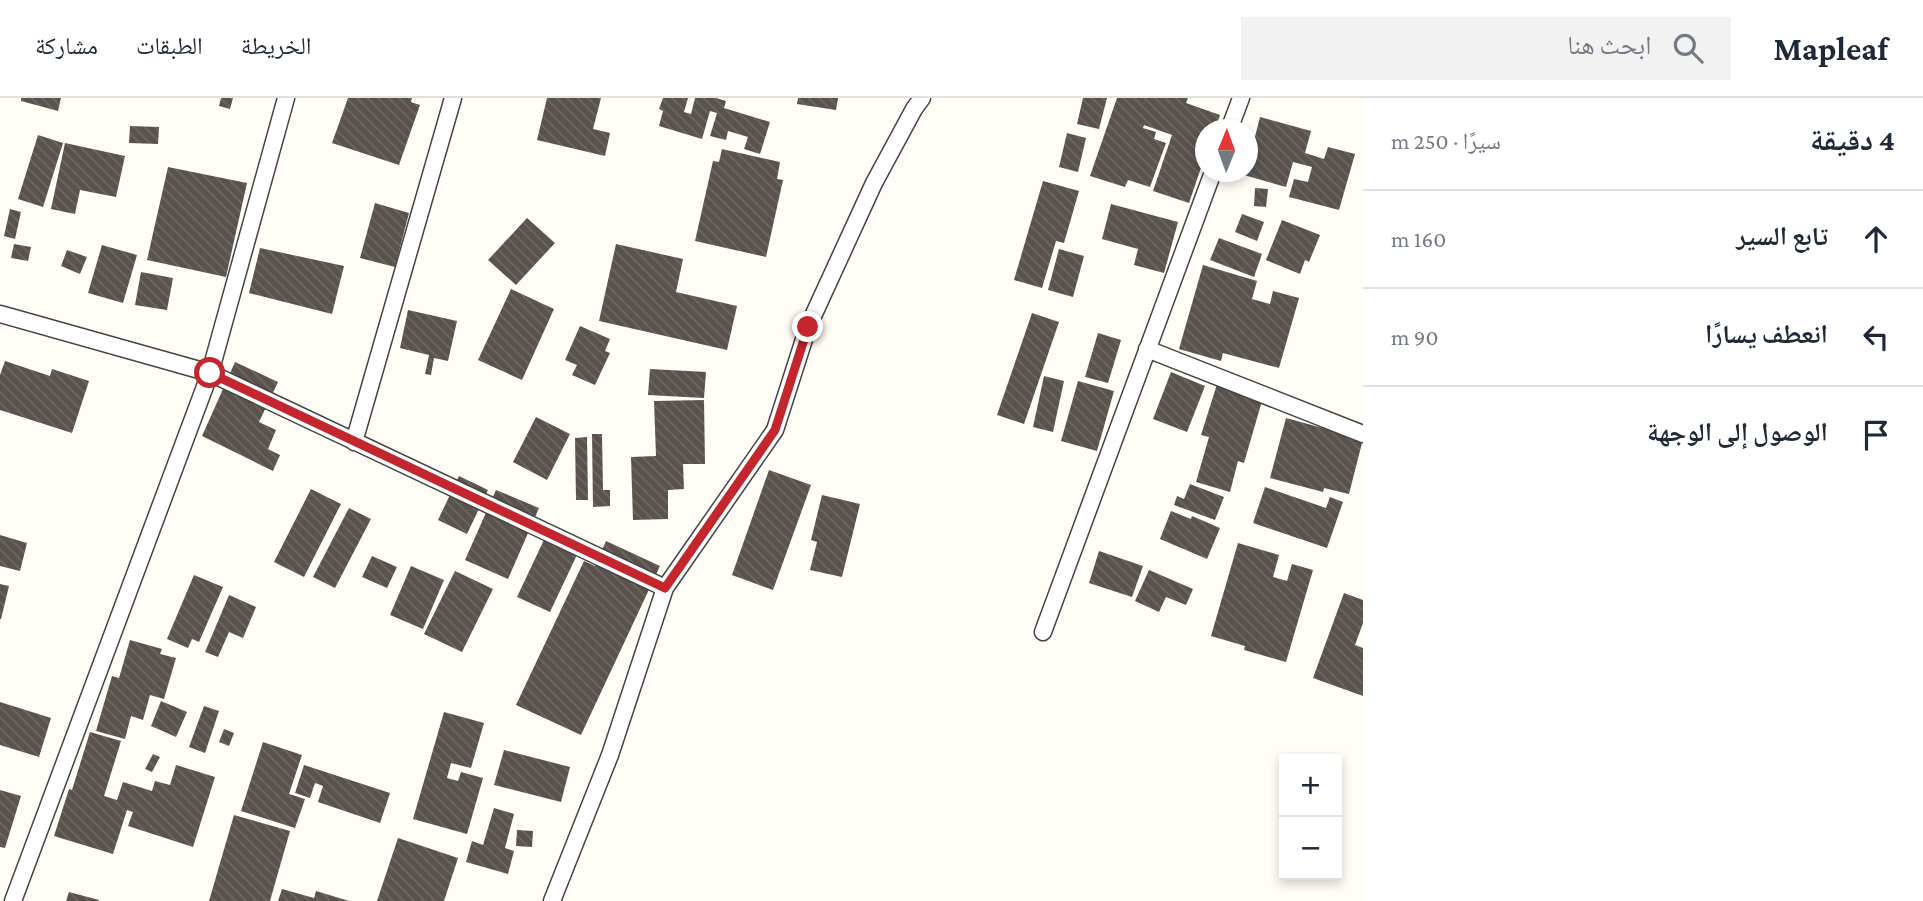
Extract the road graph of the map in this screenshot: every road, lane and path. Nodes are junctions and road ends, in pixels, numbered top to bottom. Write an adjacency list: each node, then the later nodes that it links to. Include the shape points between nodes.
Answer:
1 (286, 98): 9 (street)
2 (453, 98): 11 (street)
3 (922, 98): 12 (street, via 874,183 808,327 775,430)
4 (1241, 98): 5 (street)
5 (1233, 119)
6 (1209, 182): 8 (street)
7 (0, 314): 9 (street)
8 (1147, 349): 10 (street); 13 (street)
9 (210, 373): 11 (street); 14 (street)
10 (1363, 434)
11 (354, 442): 12 (street)
12 (665, 588): 15 (street, via 610,755)
13 (1043, 632)
14 (13, 901)
15 (552, 901)

